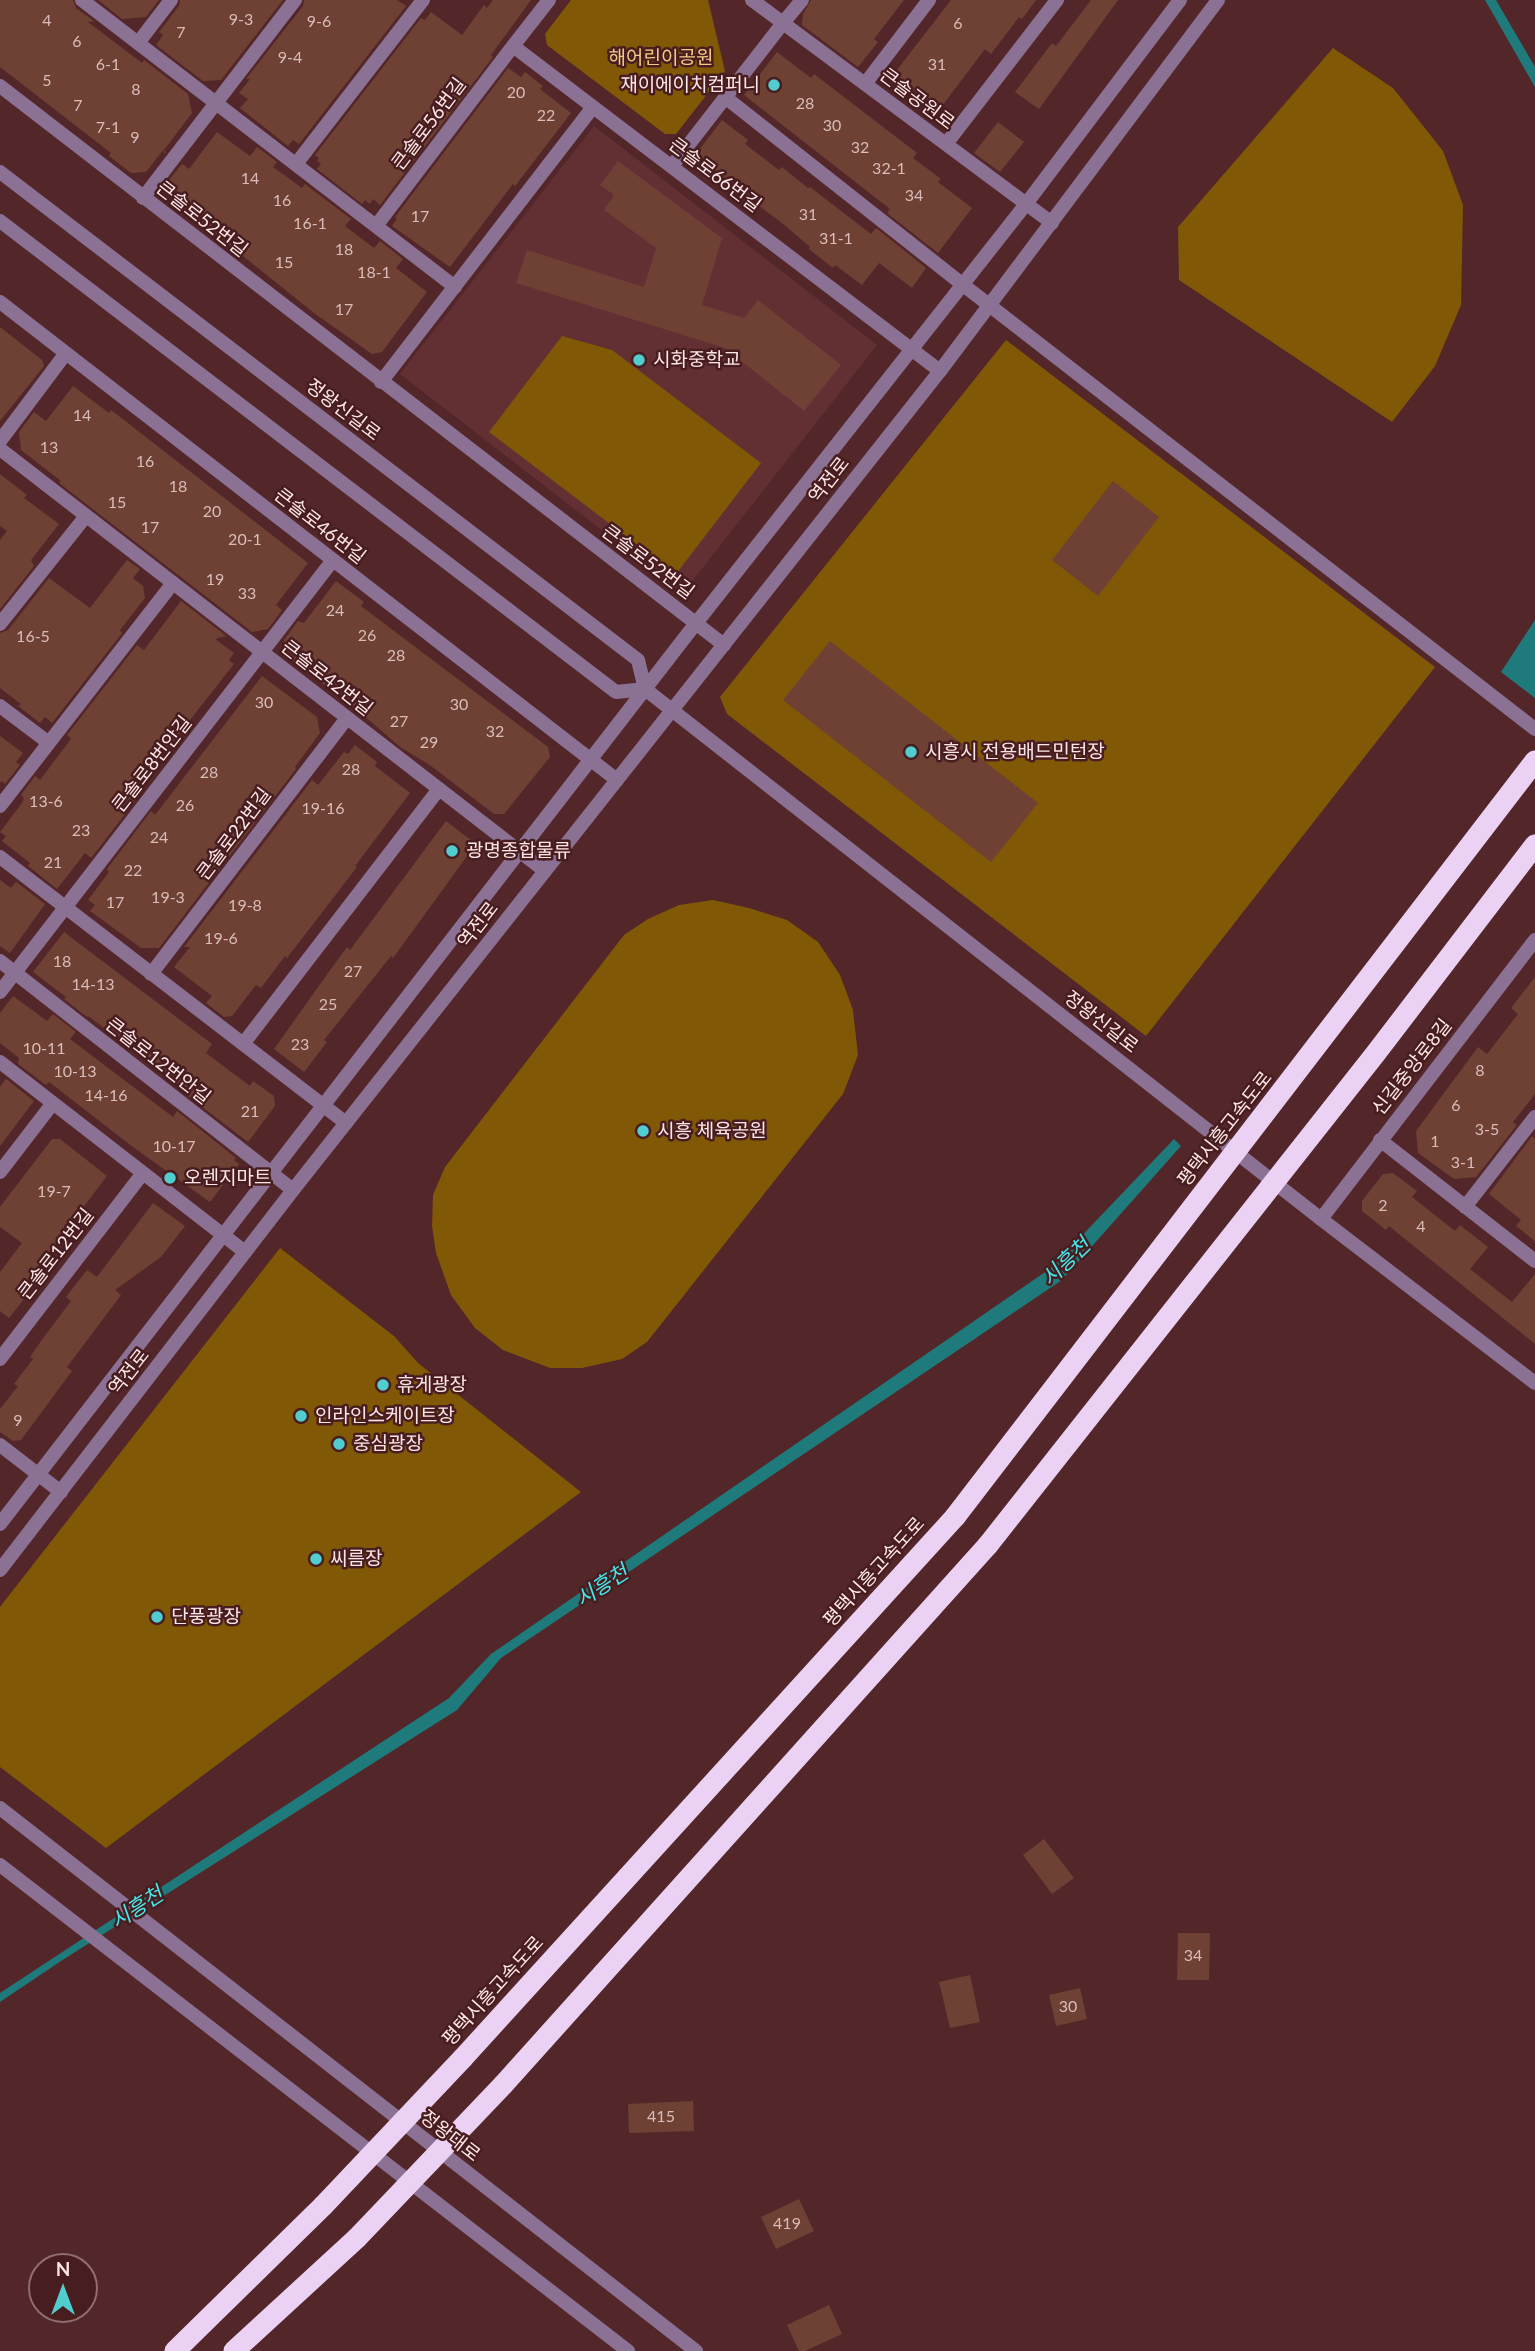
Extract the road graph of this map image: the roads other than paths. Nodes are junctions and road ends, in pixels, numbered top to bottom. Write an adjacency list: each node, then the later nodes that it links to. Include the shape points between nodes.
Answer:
1 (82, 0): 13 (street)
2 (171, 0): 13 (street)
3 (295, 0): 18 (street)
4 (423, 0): 21 (street)
5 (549, 0): 14 (street)
6 (752, 0): 12 (street, 큰솔공원로)
7 (802, 0): 12 (street)
8 (929, 0): 15 (street)
9 (1057, 0): 20 (street)
10 (1180, 0): 25 (street, 역전로)
11 (1218, 0): 27 (street, 역전로)
12 (783, 23): 15 (street, 큰솔공원로); 17 (street)
13 (138, 43): 18 (street)
14 (513, 46): 19 (street, 큰솔로66번길); 28 (street, 큰솔로56번길)
15 (865, 84): 20 (street, 큰솔공원로)
16 (0, 86): 24 (street, 큰솔로52번길)
17 (725, 97): 22 (street); 29 (street)
18 (216, 103): 21 (street); 24 (street)
19 (593, 107): 22 (street, 큰솔로66번길); 30 (street)
20 (946, 144): 25 (street, 큰솔공원로)
21 (296, 164): 28 (street)
22 (672, 166): 33 (street, 큰솔로66번길)
23 (0, 172): 46 (street, 정왕신길로, via 638,660)
24 (144, 198): 36 (street, 큰솔로52번길)
25 (1026, 204): 27 (street, 큰솔공원로); 29 (street, 역전로)
26 (0, 221): 46 (street, via 616,692)
27 (1052, 223): 32 (street, 역전로)
28 (376, 226): 30 (street)
29 (962, 284): 32 (street); 33 (street, 역전로)
30 (455, 287): 36 (street)
31 (0, 302): 34 (street, 큰솔로46번길)
32 (988, 305): 35 (street, 역전로); 50 (street)
33 (911, 349): 35 (street, 큰솔로66번길); 42 (street, 역전로)
34 (66, 353): 37 (street); 40 (street, 큰솔로46번길)
35 (940, 371): 44 (street, 역전로)
36 (381, 382): 42 (street, 큰솔로52번길)
37 (0, 441)
38 (0, 449): 39 (street, 큰솔로42번길)
39 (86, 516): 41 (street, 큰솔로42번길); 43 (street)
40 (333, 560): 45 (street, 큰솔로8번안길); 52 (street, 큰솔로46번길)
41 (173, 583): 45 (street, 큰솔로42번길); 51 (street)
42 (696, 623): 44 (street, 큰솔로52번길); 46 (street, 역전로)
43 (0, 624)
44 (724, 645): 48 (street, 역전로)
45 (262, 652): 49 (street, 큰솔로42번길); 61 (street, 큰솔로8번안길)
46 (645, 690): 48 (street, 정왕신길로); 52 (street, 역전로)
47 (0, 706): 51 (street)
48 (672, 711): 54 (street, 역전로); 79 (street, 정왕신길로)
49 (347, 718): 55 (street, 큰솔로42번길); 65 (street, 큰솔로22번길)
50 (1535, 729)
51 (49, 743): 56 (street)
52 (591, 759): 54 (street, 큰솔로46번길); 58 (street, 역전로)
53 (1535, 761): 92 (highway, 평택시흥고속도로, bridge, via 955,1517 463,2058 323,2206)
54 (617, 780): 60 (street, 역전로)
55 (439, 789): 58 (street, 큰솔로42번길); 67 (street)
56 (0, 806)
57 (1535, 845): 93 (highway, bridge, via 988,1545 503,2085 357,2238)
58 (520, 852): 60 (street, 큰솔로42번길); 70 (street, 역전로)
59 (0, 857): 61 (street)
60 (545, 871): 72 (street, 역전로)
61 (65, 908): 64 (street, 큰솔로8번안길); 65 (street)
62 (1535, 940): 73 (street, 신길중앙로8길)
63 (0, 961): 64 (street, 큰솔로12번안길)
64 (15, 973): 66 (street, 큰솔로8번안길); 76 (street, 큰솔로12번안길)
65 (151, 974): 67 (street)
66 (0, 992)
67 (243, 1044): 70 (street)
68 (0, 1062): 69 (street)
69 (53, 1103): 74 (street); 75 (street)
70 (324, 1106): 72 (street); 76 (street, 역전로)
71 (1535, 1117): 78 (street)
72 (346, 1123): 77 (street, 역전로)
73 (1380, 1140): 78 (street); 79 (street, 신길중앙로8길)
74 (0, 1171)
75 (144, 1173): 80 (street); 83 (street, 큰솔로12번길)
76 (272, 1174): 77 (street, 큰솔로12번안길); 80 (street, 역전로)
77 (293, 1190): 81 (street, 역전로)
78 (1465, 1207): 82 (street)
79 (1321, 1219): 84 (street, 정왕신길로)
80 (224, 1235): 81 (street); 86 (street, 역전로)
81 (246, 1252): 87 (street, 역전로)
82 (1535, 1261)
83 (0, 1359)
84 (1535, 1383)
85 (0, 1445): 86 (street)
86 (38, 1475): 87 (street); 88 (street, 역전로)
87 (61, 1492): 89 (street, 역전로)
88 (0, 1524)
89 (0, 1570)
90 (0, 1808): 95 (street, 정왕대로)
91 (0, 1865): 94 (street)
92 (175, 2351)
93 (234, 2351)
94 (628, 2351)
95 (696, 2351)

